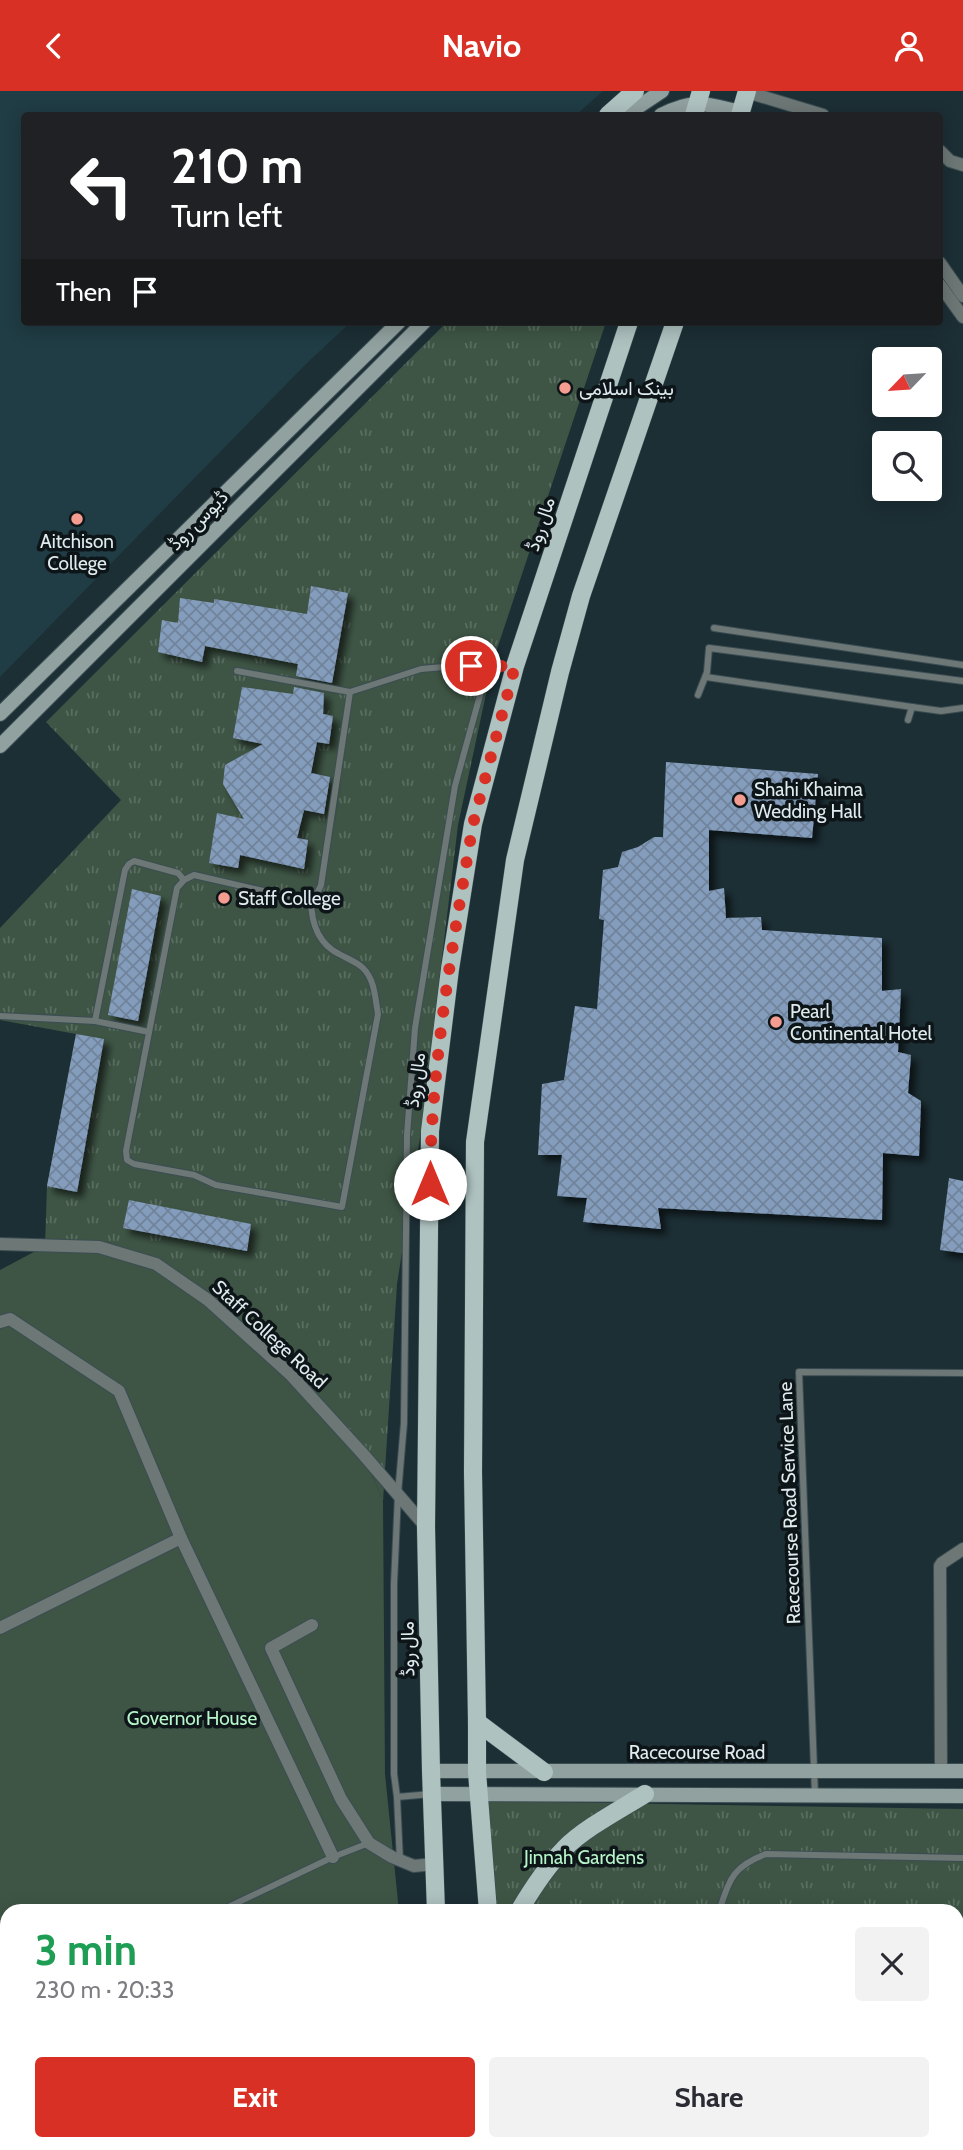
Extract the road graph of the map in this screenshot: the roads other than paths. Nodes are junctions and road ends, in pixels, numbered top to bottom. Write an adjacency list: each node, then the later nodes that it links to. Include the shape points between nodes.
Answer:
1 (635, 91): 5 (main road)
2 (662, 91): 6 (main road)
3 (746, 91): 9 (main road); 10 (street)
4 (697, 103): 7 (main road); 8 (main road)
5 (611, 112)
6 (630, 112)
7 (666, 112)
8 (736, 112)
9 (745, 112)
10 (813, 112)
11 (945, 162): 12 (street)
12 (963, 165)
13 (943, 267): 15 (street)
14 (943, 289): 16 (street)
15 (963, 296)
16 (963, 317)
17 (395, 326): 32 (main road, ڈیوس روڈ)
18 (420, 326): 34 (main road, ڈیوس روڈ)
19 (628, 326): 24 (main road, مال روڈ)
20 (674, 326): 49 (main road, via 581,596 560,672 515,860 475,1142)
21 (714, 628): 22 (lane)
22 (963, 665)
23 (488, 666): 24 (lane); 28 (lane, via 422,669); 43 (lane, via 455,786 415,1028 407,1135 404,1423)
24 (515, 666): 44 (main road, مال روڈ, via 473,824 430,1131)
25 (237, 671): 28 (lane)
26 (706, 677): 27 (lane, via 709,648); 29 (lane); 30 (lane)
27 (963, 681)
28 (350, 692): 36 (lane, via 321,885)
29 (698, 695)
30 (912, 707): 31 (lane); 33 (lane)
31 (963, 708)
32 (0, 715)
33 (908, 720)
34 (0, 746)
35 (184, 880): 36 (lane, via 194,875); 38 (lane, via 178,873 134,861 128,864); 39 (lane, via 177,888)
36 (311, 899): 39 (lane, via 316,933 332,951 362,967 373,984 378,1014 342,1207 216,1185 194,1175 127,1160)
37 (0, 1016): 38 (lane)
38 (95, 1021): 39 (lane)
39 (149, 1032)
40 (0, 1244): 43 (street, Staff College Road, via 99,1247 156,1263 208,1300 290,1374)
41 (0, 1322): 45 (street, via 10,1319 119,1391)
42 (963, 1373): 50 (lane, Racecourse Road Service Lane, via 799,1372)
43 (398, 1494): 44 (street, Staff College Road); 61 (lane, via 394,1584)
44 (426, 1527): 52 (main road, مال روڈ)
45 (181, 1538): 48 (street); 63 (street)
46 (963, 1549): 51 (street, via 940,1566)
47 (312, 1625): 62 (street, via 271,1648 341,1798)
48 (0, 1628)
49 (477, 1722): 54 (main road); 55 (main road)
50 (815, 1770): 51 (main road, Racecourse Road); 55 (main road, Racecourse Road); 59 (lane, Racecourse Road Service Lane)
51 (941, 1770): 53 (main road, Racecourse Road)
52 (430, 1771): 54 (main road, Racecourse Road); 57 (main road, مال روڈ)
53 (963, 1771)
54 (478, 1772): 55 (main road, Racecourse Road); 56 (main road)
55 (544, 1772)
56 (480, 1793): 57 (main road); 58 (main road); 69 (main road)
57 (431, 1794): 61 (lane); 66 (main road, مال روڈ)
58 (645, 1794): 59 (main road); 70 (main road, via 565,1847)
59 (815, 1795): 60 (main road)
60 (963, 1796)
61 (397, 1797): 65 (lane)
62 (369, 1843): 63 (lane); 65 (street)
63 (333, 1857): 67 (lane)
64 (963, 1858): 71 (lane, via 766,1854 735,1871)
65 (400, 1860): 66 (street, via 414,1867)
66 (433, 1864): 68 (main road, مال روڈ)
67 (235, 1904)
68 (436, 1904)
69 (488, 1904)
70 (523, 1904)
71 (722, 1904)

